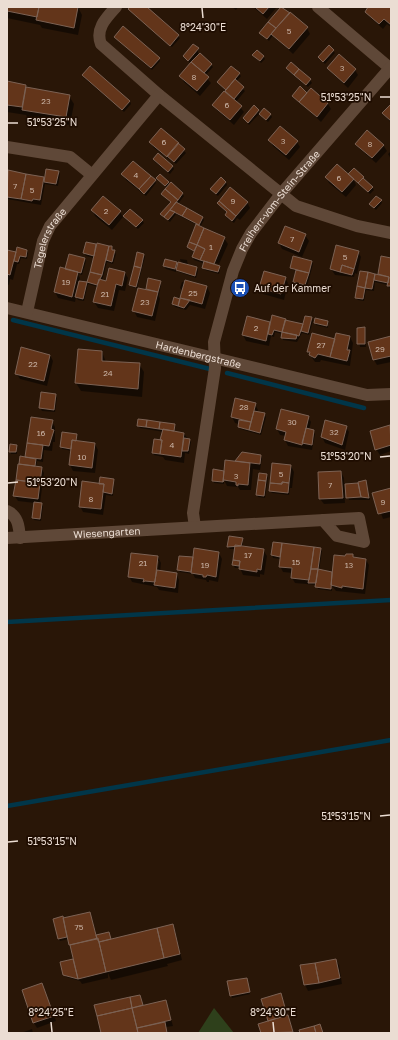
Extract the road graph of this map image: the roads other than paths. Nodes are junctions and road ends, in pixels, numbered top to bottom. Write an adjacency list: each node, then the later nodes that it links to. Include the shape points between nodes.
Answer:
1 (116, 7): 4 (street, via 100,29 101,44)
2 (318, 7): 3 (street)
3 (391, 68): 7 (street, Freiherr-vom-Stein-Straße)
4 (159, 95): 6 (street, Tegelerstraße); 7 (street)
5 (7, 147): 6 (street, via 70,156)
6 (92, 175): 10 (street, Tegelerstraße, via 50,226 43,241)
7 (280, 194): 8 (street, via 296,206 357,226); 11 (street, Freiherr-vom-Stein-Straße, via 251,233 233,271 214,342)
8 (391, 233)
9 (7, 308): 10 (street, Hardenbergstraße)
10 (27, 312): 11 (street, Hardenbergstraße)
11 (216, 357): 12 (street, Hardenbergstraße, via 367,396); 15 (street, via 194,513)
12 (391, 394)
13 (7, 511): 17 (street, via 16,519)
14 (324, 520): 15 (street, Wiesengarten)
15 (195, 527): 17 (street, Wiesengarten)
16 (7, 538): 17 (street, Wiesengarten)
17 (20, 538)

